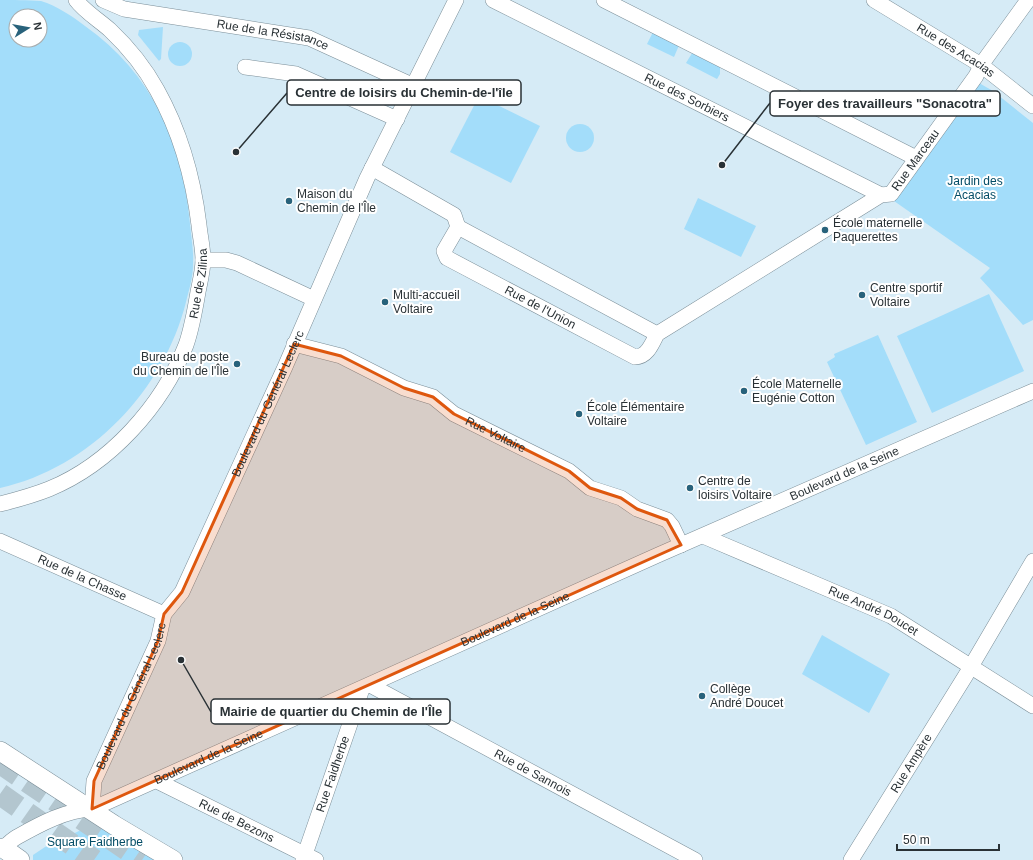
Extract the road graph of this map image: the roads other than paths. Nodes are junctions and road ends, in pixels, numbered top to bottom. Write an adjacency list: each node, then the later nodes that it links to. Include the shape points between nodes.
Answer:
1 (103, 0): 8 (street, Rue de la Résistance); 9 (street)
2 (456, 0): 13 (street, Boulevard du Général Leclerc)
3 (493, 0): 18 (street, Rue des Sorbiers)
4 (604, 0): 16 (street)
5 (874, 0): 11 (street, Rue des Acacias)
6 (1028, 0): 11 (street, Rue Marceau)
7 (74, 2): 9 (street, Rue de Zilina)
8 (124, 9): 10 (street); 13 (street, Rue de la Résistance, via 309,38)
9 (93, 15): 10 (street, Rue de Zilina)
10 (110, 30): 20 (street, Rue de Zilina, via 141,65 163,102 182,143 195,194)
11 (981, 65): 14 (street, Rue des Acacias); 16 (street, Rue Marceau, via 976,76)
12 (245, 67): 15 (street, via 296,74)
13 (414, 86): 15 (street, Boulevard du Général Leclerc)
14 (1033, 106)
15 (397, 119): 17 (street, Boulevard du Général Leclerc)
16 (916, 158): 18 (street, Rue Marceau, via 891,194)
17 (372, 168): 19 (street, via 454,215); 21 (street, Boulevard du Général Leclerc)
18 (882, 195): 22 (street, Rue de l'Union)
19 (458, 227): 22 (street); 22 (street, Rue de l'Union, via 444,251 447,258 463,267 635,357 645,354)
20 (203, 260): 21 (street, via 226,260 237,263); 25 (street, Rue de Zilina, via 195,314 185,346 171,374 139,421 111,451 82,471 49,489)
21 (314, 299): 23 (street, Boulevard du Général Leclerc)
22 (657, 334)
23 (294, 344): 28 (street, Rue Voltaire, via 341,356 404,388 433,396 454,414 569,471 590,488 621,498 637,509 667,520); 30 (street, Boulevard du Général Leclerc, via 182,592)
24 (1033, 391): 26 (street, Boulevard de la Seine)
25 (0, 504)
26 (703, 536): 28 (street, Boulevard de la Seine); 31 (street, Rue André Doucet, via 891,616)
27 (0, 541): 30 (street, Rue de la Chasse)
28 (681, 545): 32 (street, Boulevard de la Seine)
29 (1033, 561): 31 (street, Rue Ampère)
30 (164, 614): 36 (street, Boulevard du Général Leclerc, via 158,641 94,781)
31 (971, 666): 33 (street, Rue André Doucet); 42 (street, Rue Ampère)
32 (366, 687): 35 (street, Boulevard de la Seine); 38 (street, Rue Faidherbe); 41 (street, Rue de Sannois)
33 (1033, 706)
34 (0, 751): 36 (main road)
35 (157, 781): 36 (street, Boulevard de la Seine); 38 (street, Rue de Bezons)
36 (92, 809): 37 (street, Boulevard de la Seine, via 66,813 16,837); 40 (main road)
37 (1, 848): 39 (main road)
38 (308, 858)
39 (20, 860)
40 (173, 860)
41 (696, 860)
42 (851, 860)

